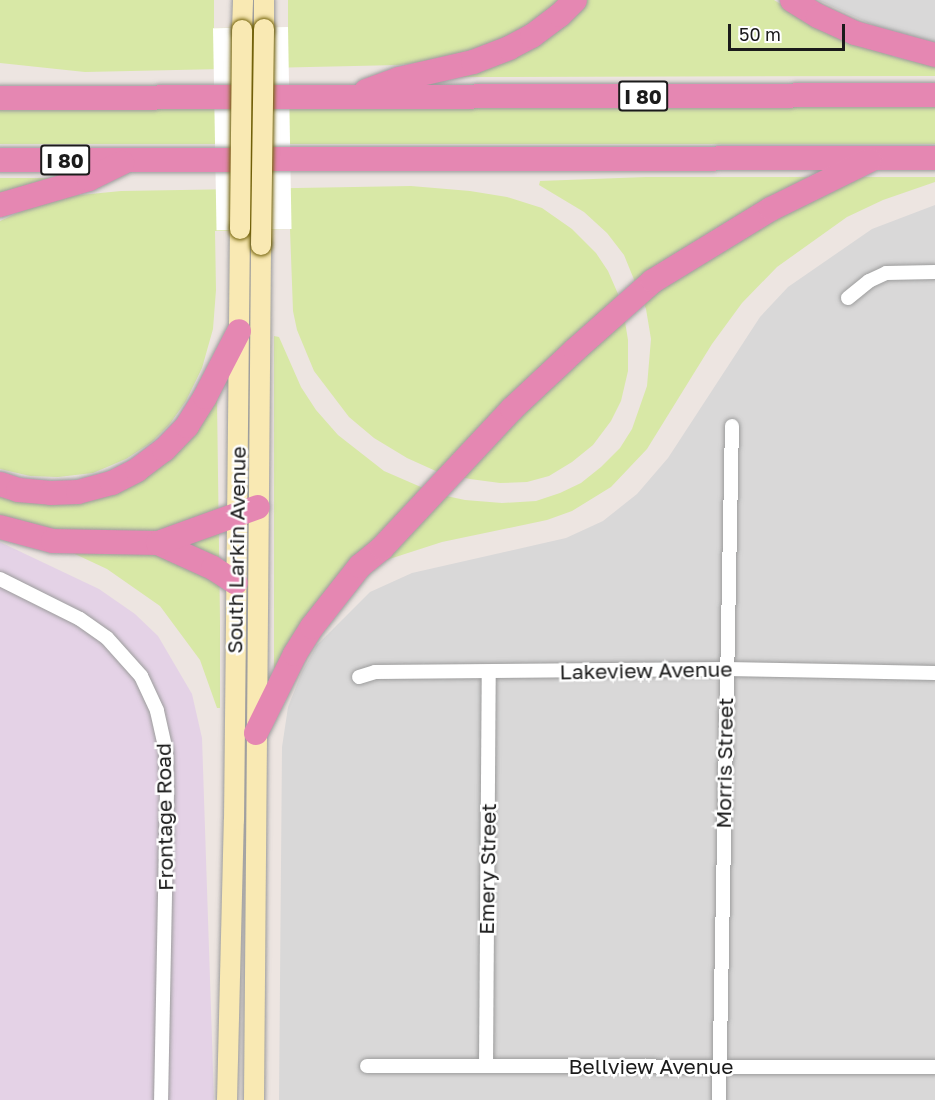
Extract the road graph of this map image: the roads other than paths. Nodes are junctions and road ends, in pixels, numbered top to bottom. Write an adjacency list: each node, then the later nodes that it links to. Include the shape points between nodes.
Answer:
1 (243, 0): 16 (main road, South Larkin Avenue, bridge)
2 (264, 0): 19 (main road, South Larkin Avenue, bridge, via 261,245)
3 (574, 0): 7 (highway, via 532,36 509,48)
4 (792, 0): 5 (highway, via 855,33)
5 (935, 55)
6 (935, 95): 7 (highway, I 80)
7 (351, 96): 8 (highway, I 80)
8 (0, 98)
9 (873, 158): 10 (highway, I 80); 12 (highway, I 80); 28 (highway, via 771,209 653,281 575,350 512,409 382,548 360,566 301,645)
10 (935, 158)
11 (0, 160): 12 (highway, I 80)
12 (130, 160): 13 (highway, via 88,179)
13 (0, 205)
14 (935, 272): 15 (street, via 886,273)
15 (848, 298)
16 (239, 331): 18 (highway, via 187,426 137,470 112,483 78,492 51,493); 19 (main road, South Larkin Avenue)
17 (732, 426): 24 (street, Morris Street)
18 (0, 484)
19 (247, 512): 21 (highway); 23 (main road, South Larkin Avenue); 28 (main road, South Larkin Avenue)
20 (0, 527): 21 (highway, via 53,541)
21 (158, 543): 23 (highway)
22 (0, 579): 33 (street, Frontage Road, via 107,638 141,676 157,711 166,751 167,791)
23 (236, 583): 34 (main road, South Larkin Avenue)
24 (726, 669): 25 (street, Lakeview Avenue); 26 (street, Lakeview Avenue); 31 (street, Morris Street)
25 (489, 673): 27 (street, Lakeview Avenue, via 375,672); 30 (street, Emery Street)
26 (935, 673)
27 (359, 677)
28 (256, 733): 35 (main road, South Larkin Avenue)
29 (367, 1066): 30 (street, Bellview Avenue)
30 (486, 1066): 31 (street, Bellview Avenue)
31 (720, 1066): 32 (street, Bellview Avenue); 36 (street, Morris Street)
32 (935, 1067)
33 (161, 1100)
34 (227, 1100)
35 (254, 1100)
36 (719, 1100)

